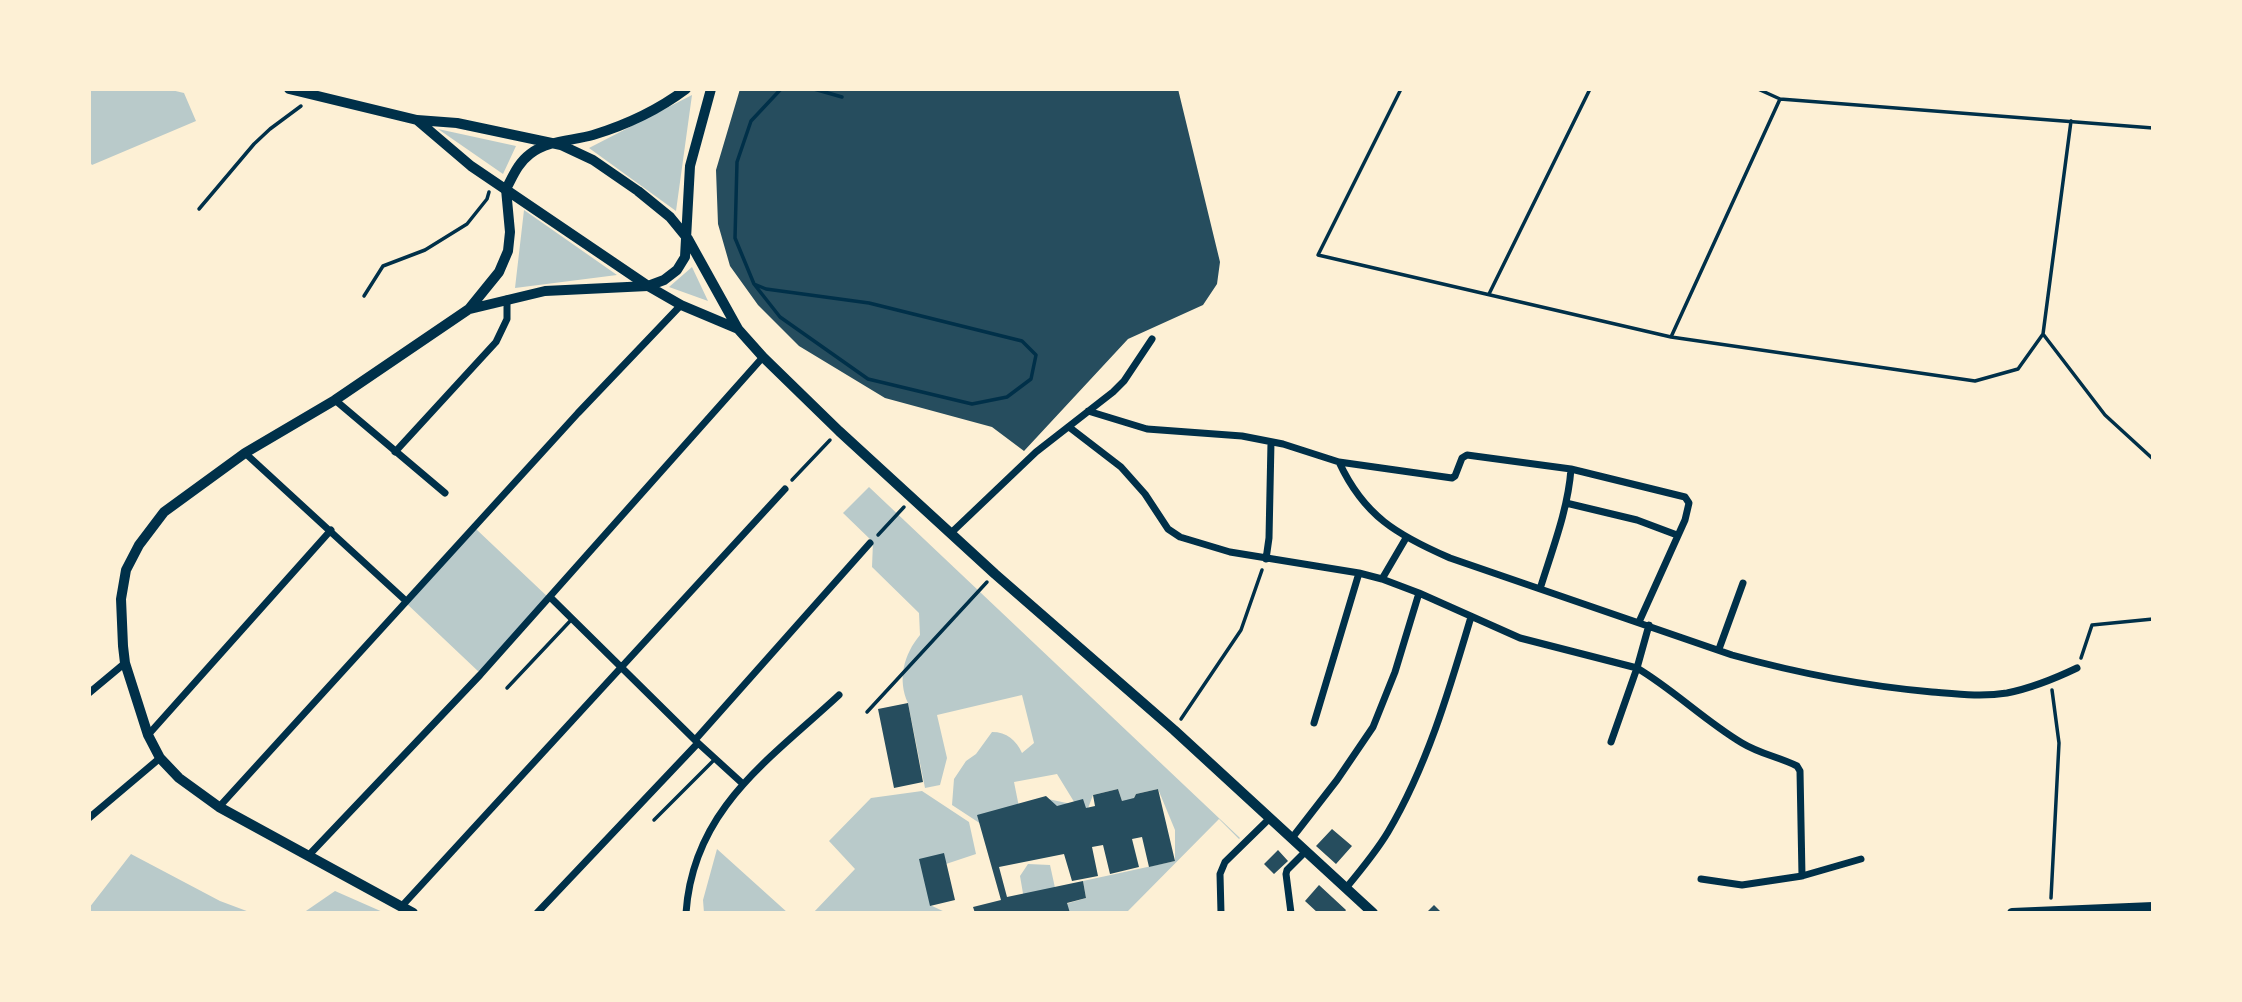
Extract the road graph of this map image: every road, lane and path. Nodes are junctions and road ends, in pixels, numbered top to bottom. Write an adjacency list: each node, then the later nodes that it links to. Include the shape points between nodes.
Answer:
1 (289, 89): 9 (main road)
2 (686, 89): 15 (main road, via 621,125)
3 (711, 89): 19 (main road, via 690,166)
4 (781, 89): 20 (lane, via 751,121 737,162 735,238)
5 (814, 89): 10 (lane)
6 (1402, 89): 22 (path, via 1318,255)
7 (1590, 89): 22 (path)
8 (1758, 89): 11 (path)
9 (316, 95): 12 (main road); 18 (path, via 254,144)
10 (842, 97)
11 (1780, 99): 13 (path); 29 (path)
12 (417, 120): 15 (main road, via 480,127); 16 (main road)
13 (2071, 121): 14 (path); 28 (path)
14 (2153, 128)
15 (550, 144): 17 (main road, via 520,163); 19 (main road, via 593,160 670,217)
16 (492, 180): 17 (main road); 23 (path, via 487,199 467,225 425,250 383,266)
17 (506, 190): 21 (main road); 26 (street, via 508,251 499,272)
18 (199, 209)
19 (688, 239): 21 (main road, via 677,270); 27 (main road)
20 (754, 284): 20 (lane, via 780,317 868,379 972,404 1007,397 1031,379 1036,355 1022,341 869,303)
21 (648, 286): 24 (street, via 545,291); 25 (main road)
22 (1489, 295): 29 (path)
23 (364, 296)
24 (507, 299): 26 (street); 38 (street, via 507,319 496,342)
25 (681, 306): 27 (main road); 59 (street)
26 (470, 309): 32 (street)
27 (738, 329): 31 (main road)
28 (2043, 334): 29 (path, via 2018,369 1975,381); 39 (path, via 2105,415)
29 (1671, 337)
30 (1152, 339): 33 (street, via 1124,381)
31 (763, 357): 44 (main road); 58 (street)
32 (335, 400): 37 (street); 38 (street)
33 (1088, 411): 34 (street); 35 (street, via 1147,429)
34 (1069, 427): 47 (street); 51 (street, via 1121,467 1168,529 1180,537)
35 (1271, 442): 40 (street); 51 (street)
36 (819, 452): 42 (path)
37 (244, 453): 46 (street); 66 (street, via 164,512 139,545 126,570 121,599)
38 (395, 453): 43 (street)
39 (2153, 460)
40 (1339, 462): 41 (street, via 1452,478 1467,455); 49 (street, via 1359,499)
41 (1571, 469): 45 (street); 48 (street, via 1685,497 1688,507)
42 (785, 489): 67 (street)
43 (445, 494)
44 (913, 498): 47 (main road); 50 (path)
45 (1566, 503): 48 (street, via 1637,520); 56 (street)
46 (331, 530): 59 (street); 77 (street)
47 (951, 533): 53 (main road)
48 (1677, 536): 63 (street)
49 (1406, 538): 54 (street); 56 (street)
50 (870, 543): 78 (street)
51 (1266, 559): 52 (street); 76 (path, via 1241,630)
52 (1359, 573): 54 (street); 75 (street)
53 (995, 574): 74 (path); 76 (main road)
54 (1382, 579): 57 (street)
55 (1743, 583): 65 (street)
56 (1540, 589): 63 (street)
57 (1419, 593): 60 (street); 87 (street, via 1373,727)
58 (550, 597): 61 (street); 89 (street)
59 (406, 601): 83 (street)
60 (1471, 617): 68 (street, via 1520,638); 93 (street, via 1441,715 1415,779 1388,832)
61 (572, 619): 67 (street); 71 (lane)
62 (2153, 619): 69 (path, via 2092,625)
63 (1639, 622): 64 (street)
64 (1649, 625): 65 (street); 68 (street)
65 (1719, 649): 70 (street, via 1777,667 1892,688 1976,695 2006,693)
66 (125, 663): 72 (street); 77 (street)
67 (622, 667): 78 (street); 94 (street)
68 (1637, 668): 79 (street); 91 (street, via 1742,743 1797,766)
69 (2077, 668): 70 (street)
70 (2051, 681): 96 (path, via 2059,743)
71 (507, 688)
72 (89, 693)
73 (839, 695): 82 (street)
74 (867, 712)
75 (1314, 723)
76 (1174, 730): 85 (main road)
77 (148, 735): 80 (street)
78 (696, 741): 81 (street); 98 (street)
79 (1611, 742)
80 (160, 758): 83 (street); 84 (street)
81 (715, 759): 82 (street); 86 (lane)
82 (744, 783): 99 (street, via 726,801 701,845 692,869)
83 (219, 807): 89 (street)
84 (89, 818)
85 (1270, 818): 87 (main road); 100 (street, via 1225,862 1220,874)
86 (654, 820)
87 (1292, 838): 88 (main road)
88 (1306, 851): 93 (main road); 101 (street, via 1286,874)
89 (308, 856): 94 (street)
90 (1861, 859): 91 (street)
91 (1802, 876): 92 (street, via 1742,885)
92 (1701, 878)
93 (1346, 888): 102 (main road)
94 (401, 907): 97 (street)
95 (2153, 907): 96 (main road)
96 (2050, 910): 103 (main road)
97 (413, 913)
98 (537, 913)
99 (686, 913)
100 (1221, 913)
101 (1291, 913)
102 (1373, 913)
103 (2012, 913)

